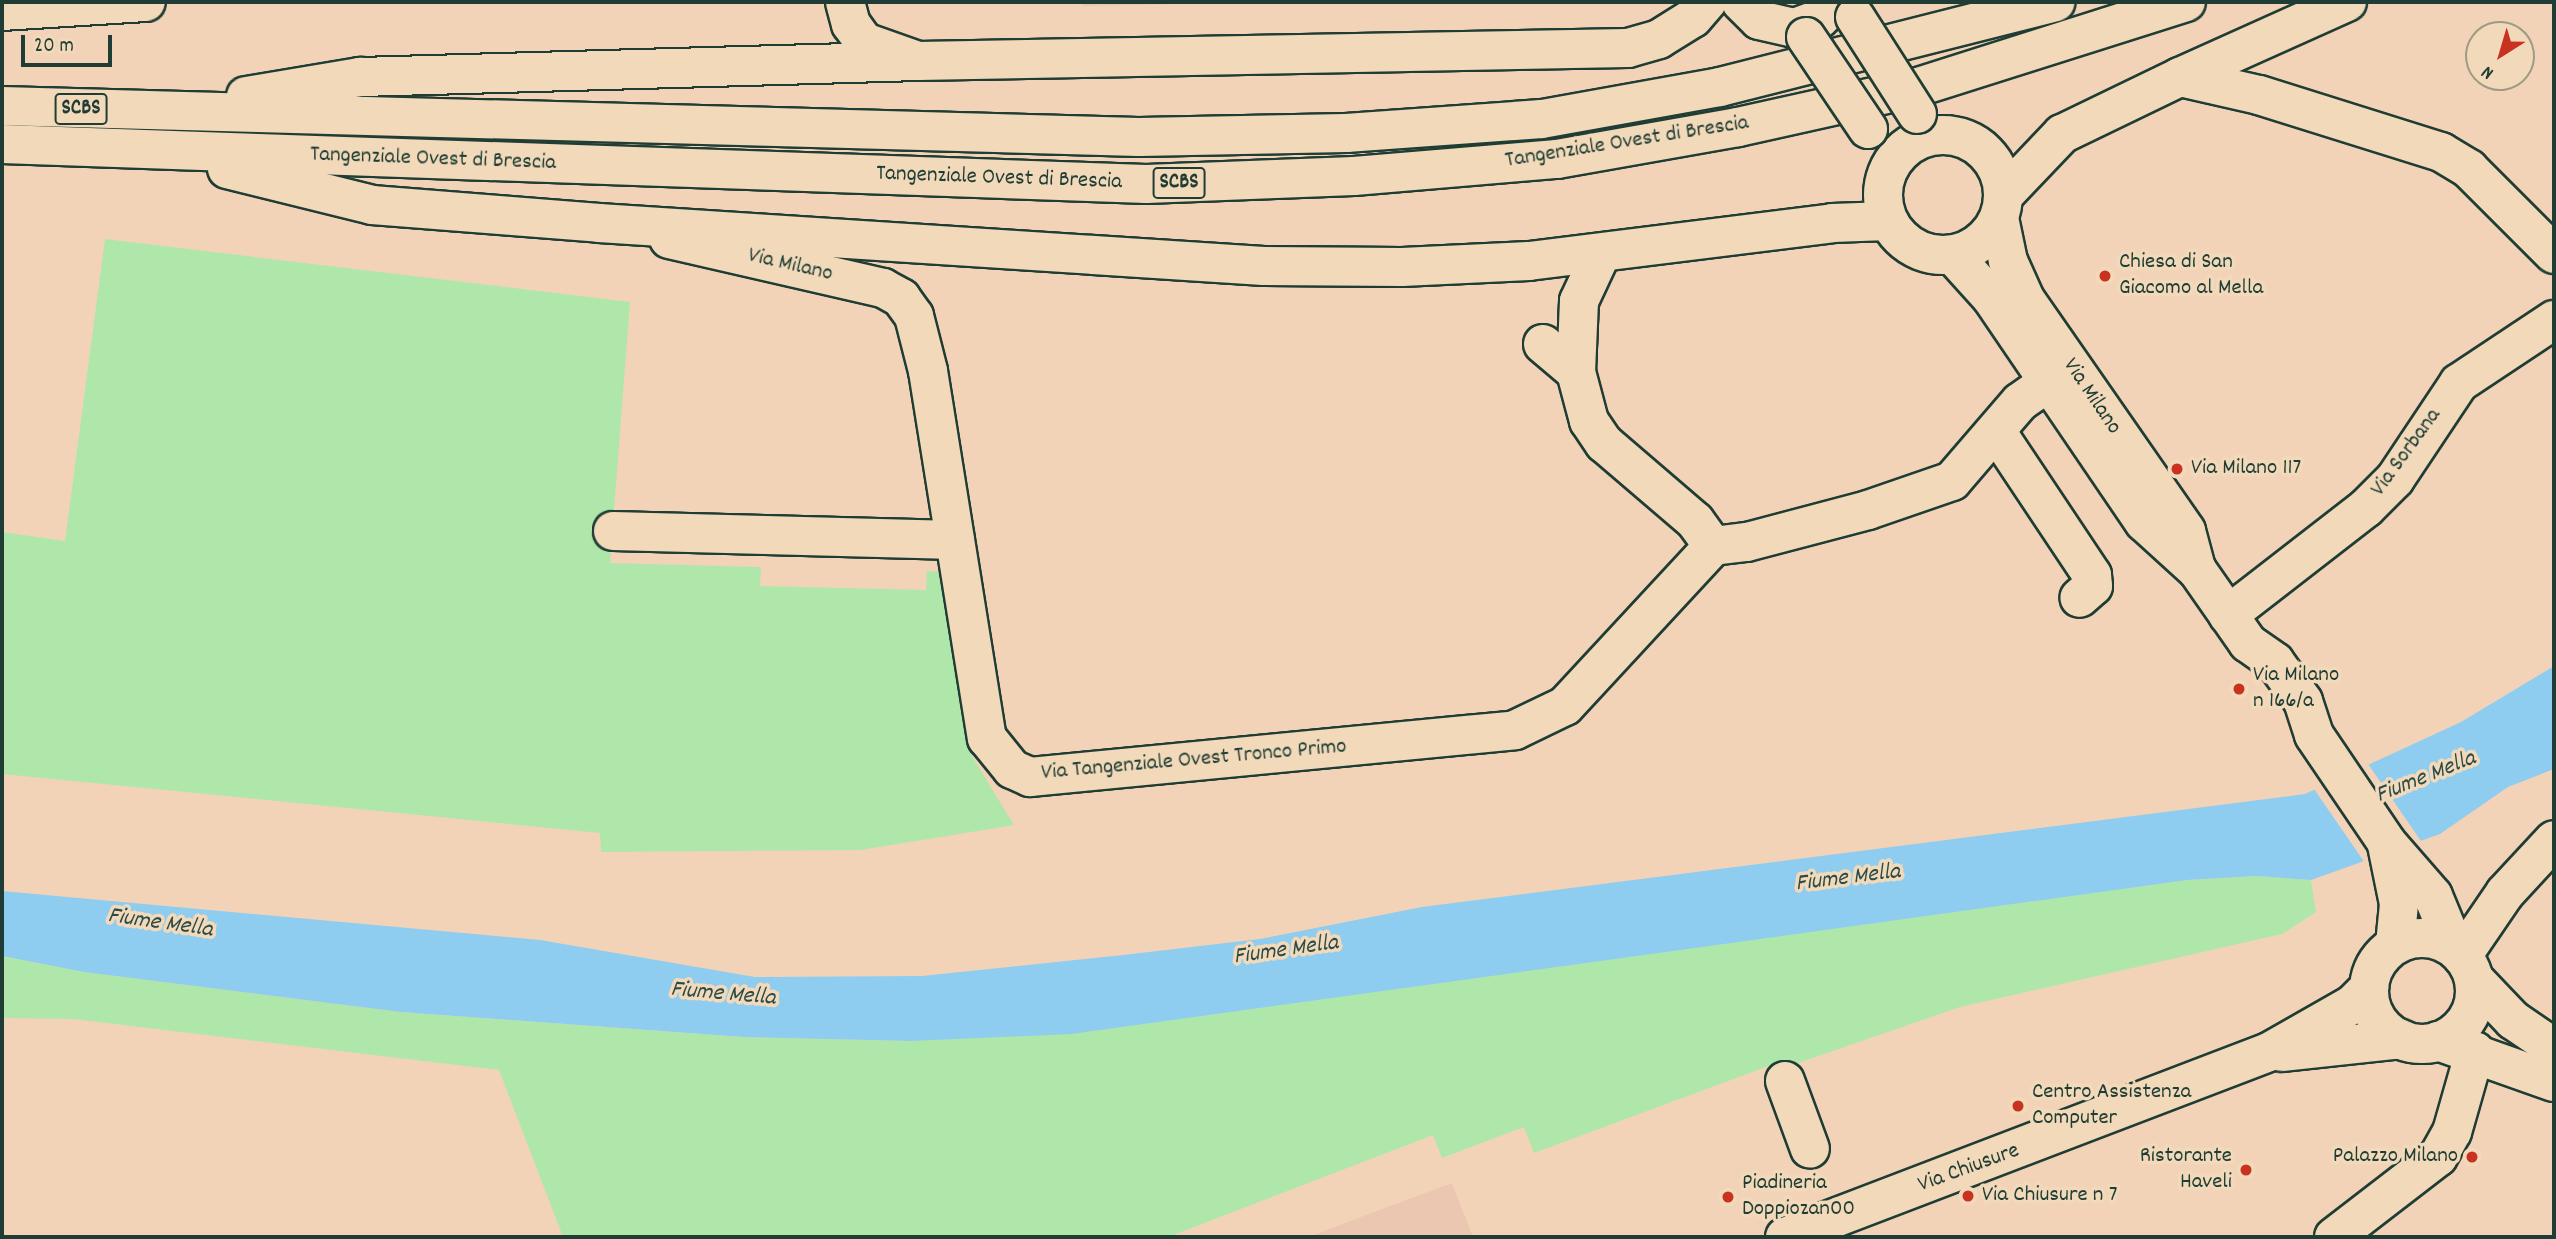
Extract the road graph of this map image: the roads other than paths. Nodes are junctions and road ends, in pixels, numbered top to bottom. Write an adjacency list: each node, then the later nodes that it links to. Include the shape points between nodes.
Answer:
1 (146, 2): 9 (main road)
2 (845, 2): 11 (main road, via 850,24 864,42)
3 (1707, 2): 11 (main road, via 1693,18 1659,39 1629,48)
4 (1741, 2): 10 (main road, via 1759,20)
5 (2055, 2): 14 (main road, Tangenziale Ovest di Brescia / SCBS, via 1720,87 1542,119 1346,133 1139,138)
6 (2186, 2): 17 (main road, Tangenziale Ovest di Brescia / SCBS, via 1918,87 1738,127 1557,159 1354,177 1146,184)
7 (2347, 2): 12 (main road)
8 (1847, 7): 10 (main road); 15 (main road, bridge)
9 (2, 12)
10 (1800, 32): 18 (main road, bridge, via 1868,129)
11 (918, 61): 14 (main road, via 360,77)
12 (2180, 77): 19 (main road, via 2063,134); 22 (main road, via 2259,95 2441,152 2469,169)
13 (2, 106): 14 (main road, Tangenziale Ovest di Brescia / SCBS)
14 (161, 111)
15 (1927, 124): 18 (main road); 19 (main road, Via Milano, via 1983,151 2000,176)
16 (2, 144): 17 (main road, Tangenziale Ovest di Brescia / SCBS)
17 (150, 149): 21 (main road, via 372,205)
18 (1887, 171): 20 (main road, via 1882,196)
19 (2001, 207): 24 (main road, via 1980,242); 36 (main road, Via Milano, via 2008,261 2025,299 2186,531)
20 (1888, 221): 23 (main road, via 1791,228); 24 (main road, via 1915,248)
21 (599, 223): 25 (main road, via 1264,266 1402,267); 29 (main road, Via Milano, via 883,288 901,298 914,316)
22 (2546, 239)
23 (1601, 254): 25 (main road); 26 (main road)
24 (1953, 255): 31 (main road, Via Milano, via 1991,297)
25 (1529, 261): 26 (main road)
26 (1593, 306): 30 (main road)
27 (2554, 320): 38 (main road, Via Sorbana, via 2459,383 2435,412 2395,479)
28 (1543, 344): 30 (main road)
29 (929, 371): 34 (main road, Via Tangenziale Ovest Tronco Primo)
30 (1585, 384): 35 (main road, via 1589,421 1604,443 1695,521)
31 (2046, 384): 32 (main road, Via Milano, via 2020,402); 36 (main road, Via Milano, via 2144,522)
32 (1996, 431): 35 (main road, Via Milano, via 1952,481 1868,510 1746,542); 37 (main road, via 2092,575 2093,586)
33 (613, 531): 34 (main road)
34 (955, 540): 35 (main road, Via Tangenziale Ovest Tronco Primo, via 987,738 1012,769 1031,777 1516,730 1565,706)
35 (1713, 546)
36 (2197, 570): 38 (main road, Via Milano)
37 (2079, 598)
38 (2238, 629): 40 (main road, Via Milano, via 2275,662 2303,701 2314,735)
39 (2554, 840): 42 (main road, via 2513,883)
40 (2387, 843): 41 (main road, Via Milano, via 2398,885); 42 (main road, Via Milano, via 2433,896)
41 (2395, 945): 42 (main road, via 2426,938); 43 (main road, via 2373,971)
42 (2464, 962): 45 (main road, via 2471,1010 2464,1023); 46 (main road, via 2513,1020)
43 (2369, 988): 44 (main road, via 2377,1019); 48 (main road, Via Chiusure, via 2353,1004)
44 (2401, 1039): 45 (main road); 48 (main road, Via Chiusure)
45 (2438, 1041): 47 (main road)
46 (2554, 1048)
47 (2475, 1051): 50 (main road); 53 (main road, via 2455,1125 2438,1157)
48 (2269, 1052): 52 (main road, Via Chiusure)
49 (1785, 1081): 51 (main road)
50 (2554, 1082)
51 (1810, 1149)
52 (1785, 1237)
53 (2334, 1237)

